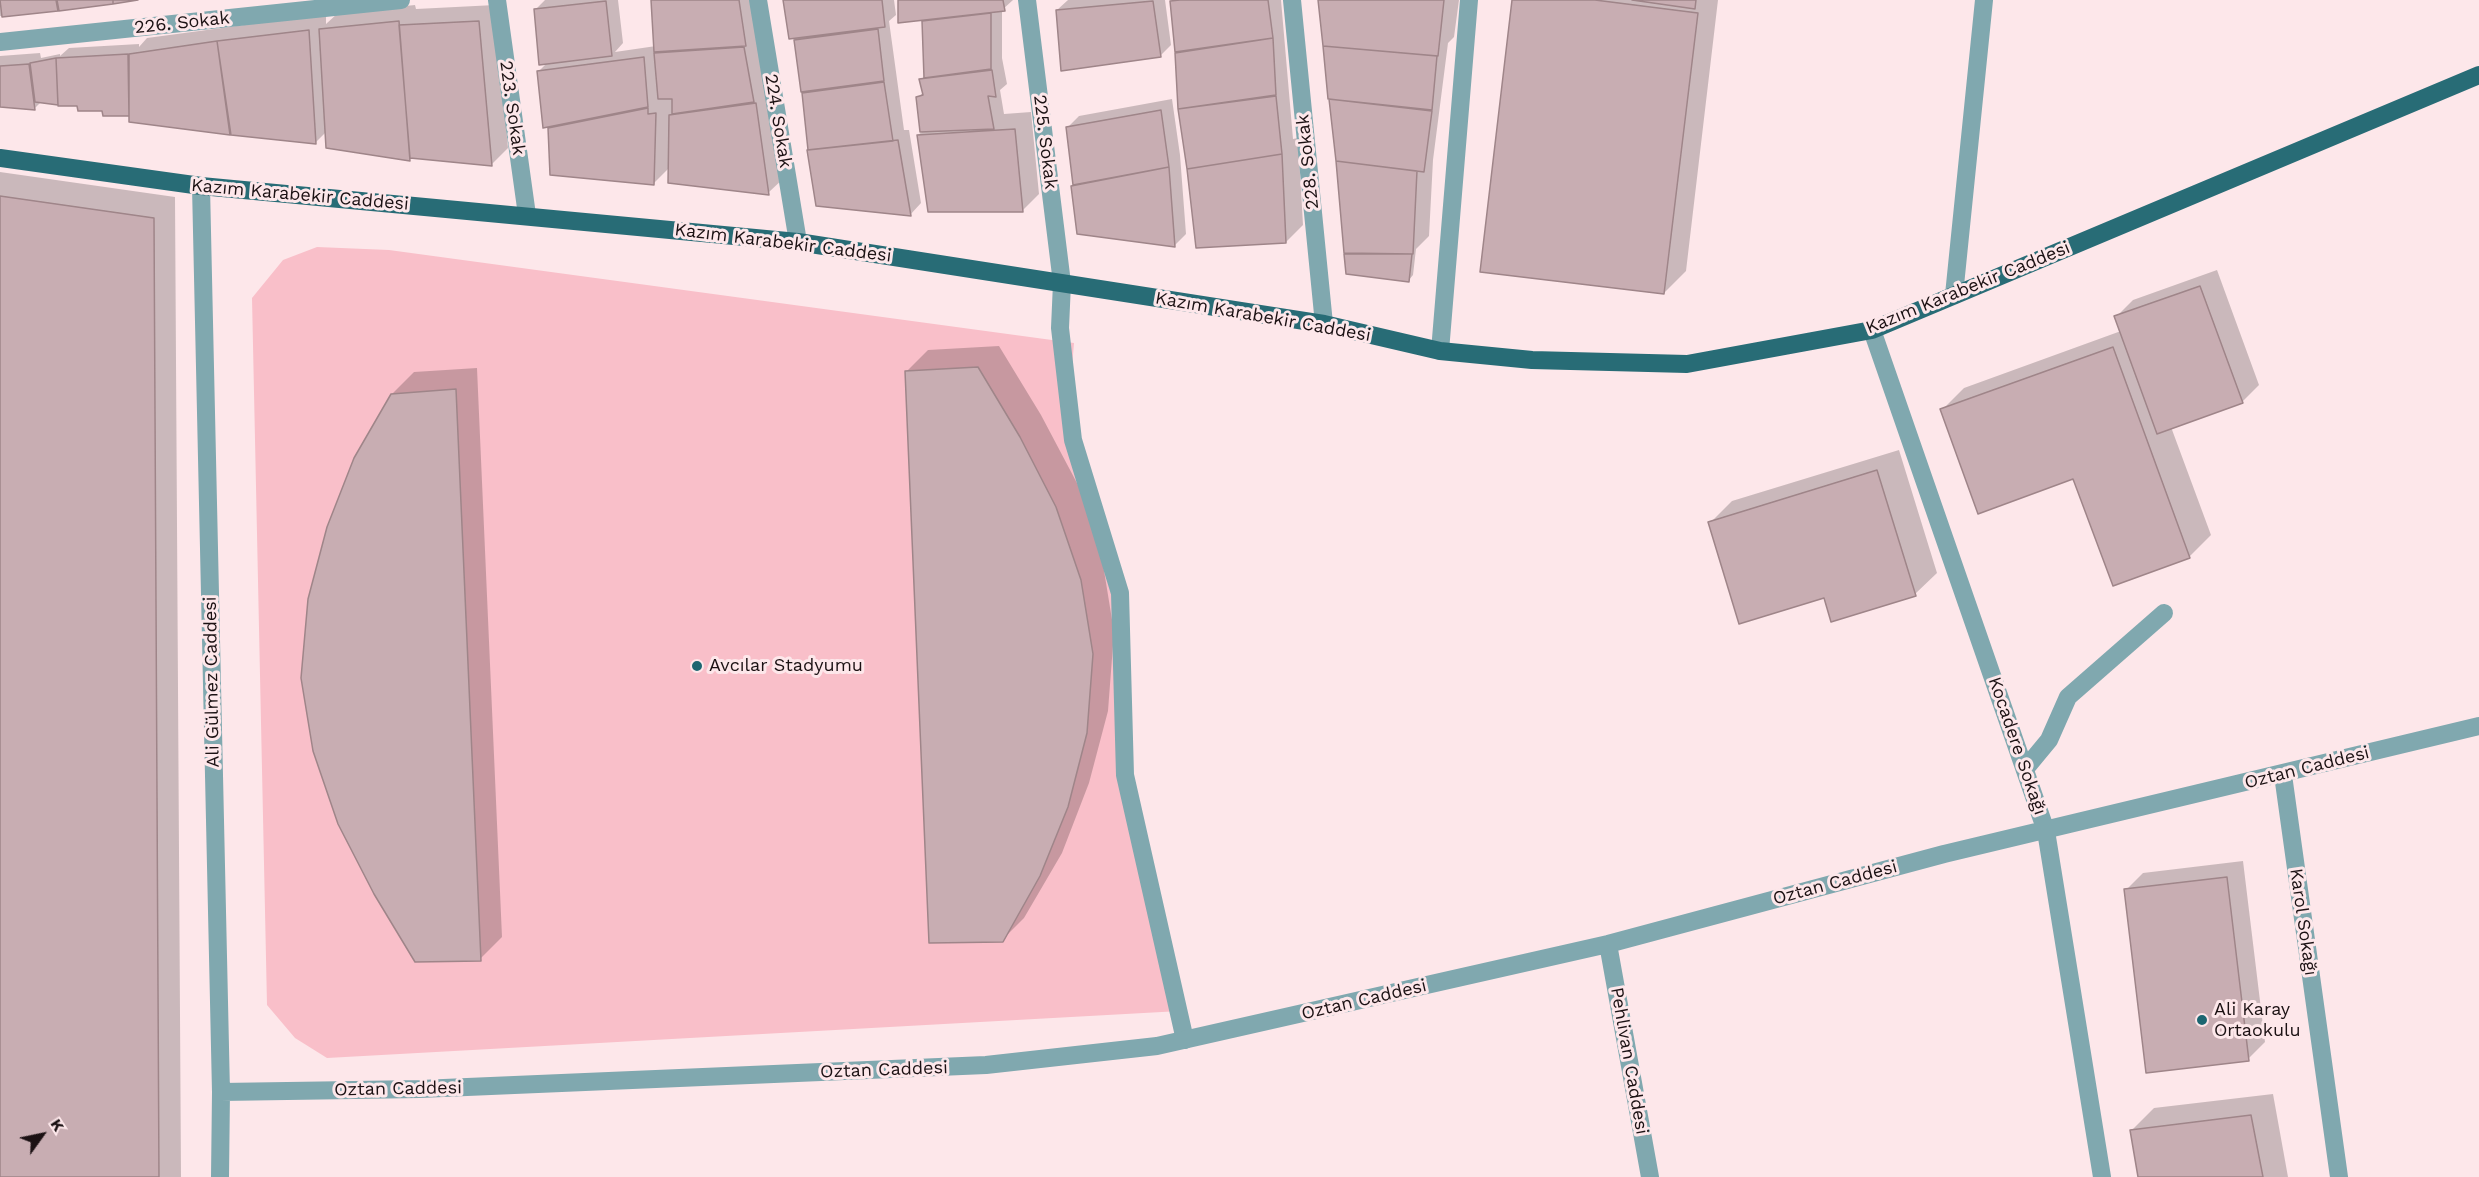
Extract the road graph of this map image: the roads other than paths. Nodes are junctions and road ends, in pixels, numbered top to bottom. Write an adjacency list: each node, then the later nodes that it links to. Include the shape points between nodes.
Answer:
1 (401, 0): 8 (street, 226. Sokak)
2 (497, 0): 12 (street, 223. Sokak)
3 (758, 0): 13 (street, 224. Sokak)
4 (1028, 0): 14 (street, 225. Sokak)
5 (1292, 0): 16 (street, 228. Sokak)
6 (1468, 0): 18 (street)
7 (1984, 0): 15 (street)
8 (0, 42)
9 (2479, 75): 15 (main road, Kazım Karabekir Caddesi)
10 (0, 158): 11 (main road, Kazım Karabekir Caddesi)
11 (201, 186): 12 (main road, Kazım Karabekir Caddesi); 26 (street, Ali Gülmez Caddesi)
12 (527, 215): 13 (main road, Kazım Karabekir Caddesi)
13 (798, 242): 14 (main road, Kazım Karabekir Caddesi)
14 (1062, 283): 16 (main road, Kazım Karabekir Caddesi); 25 (street, 225. Sokak, via 1060,328 1073,440 1120,593 1125,775)
15 (1954, 294): 17 (main road, Kazım Karabekir Caddesi)
16 (1324, 324): 18 (main road, Kazım Karabekir Caddesi)
17 (1872, 330): 18 (main road, Kazım Karabekir Caddesi, via 1687,364 1532,360); 21 (street, Kocadere Sokağı)
18 (1440, 351)
19 (2164, 613): 21 (street, via 2068,697 2049,741)
20 (2479, 726): 22 (street, Oztan Caddesi)
21 (2025, 770): 23 (street, Kocadere Sokağı)
22 (2283, 775): 23 (street, Oztan Caddesi); 30 (street, Karol Sokağı)
23 (2046, 831): 24 (street, Oztan Caddesi, via 1944,854); 29 (street, Kocadere Sokağı)
24 (1608, 944): 25 (street, Oztan Caddesi); 28 (street, Pehlivan Caddesi)
25 (1185, 1040): 26 (street, Oztan Caddesi, via 986,1065 420,1089)
26 (221, 1092): 27 (street, Ali Gülmez Caddesi)
27 (220, 1177)
28 (1650, 1177)
29 (2102, 1177)
30 (2339, 1177)

